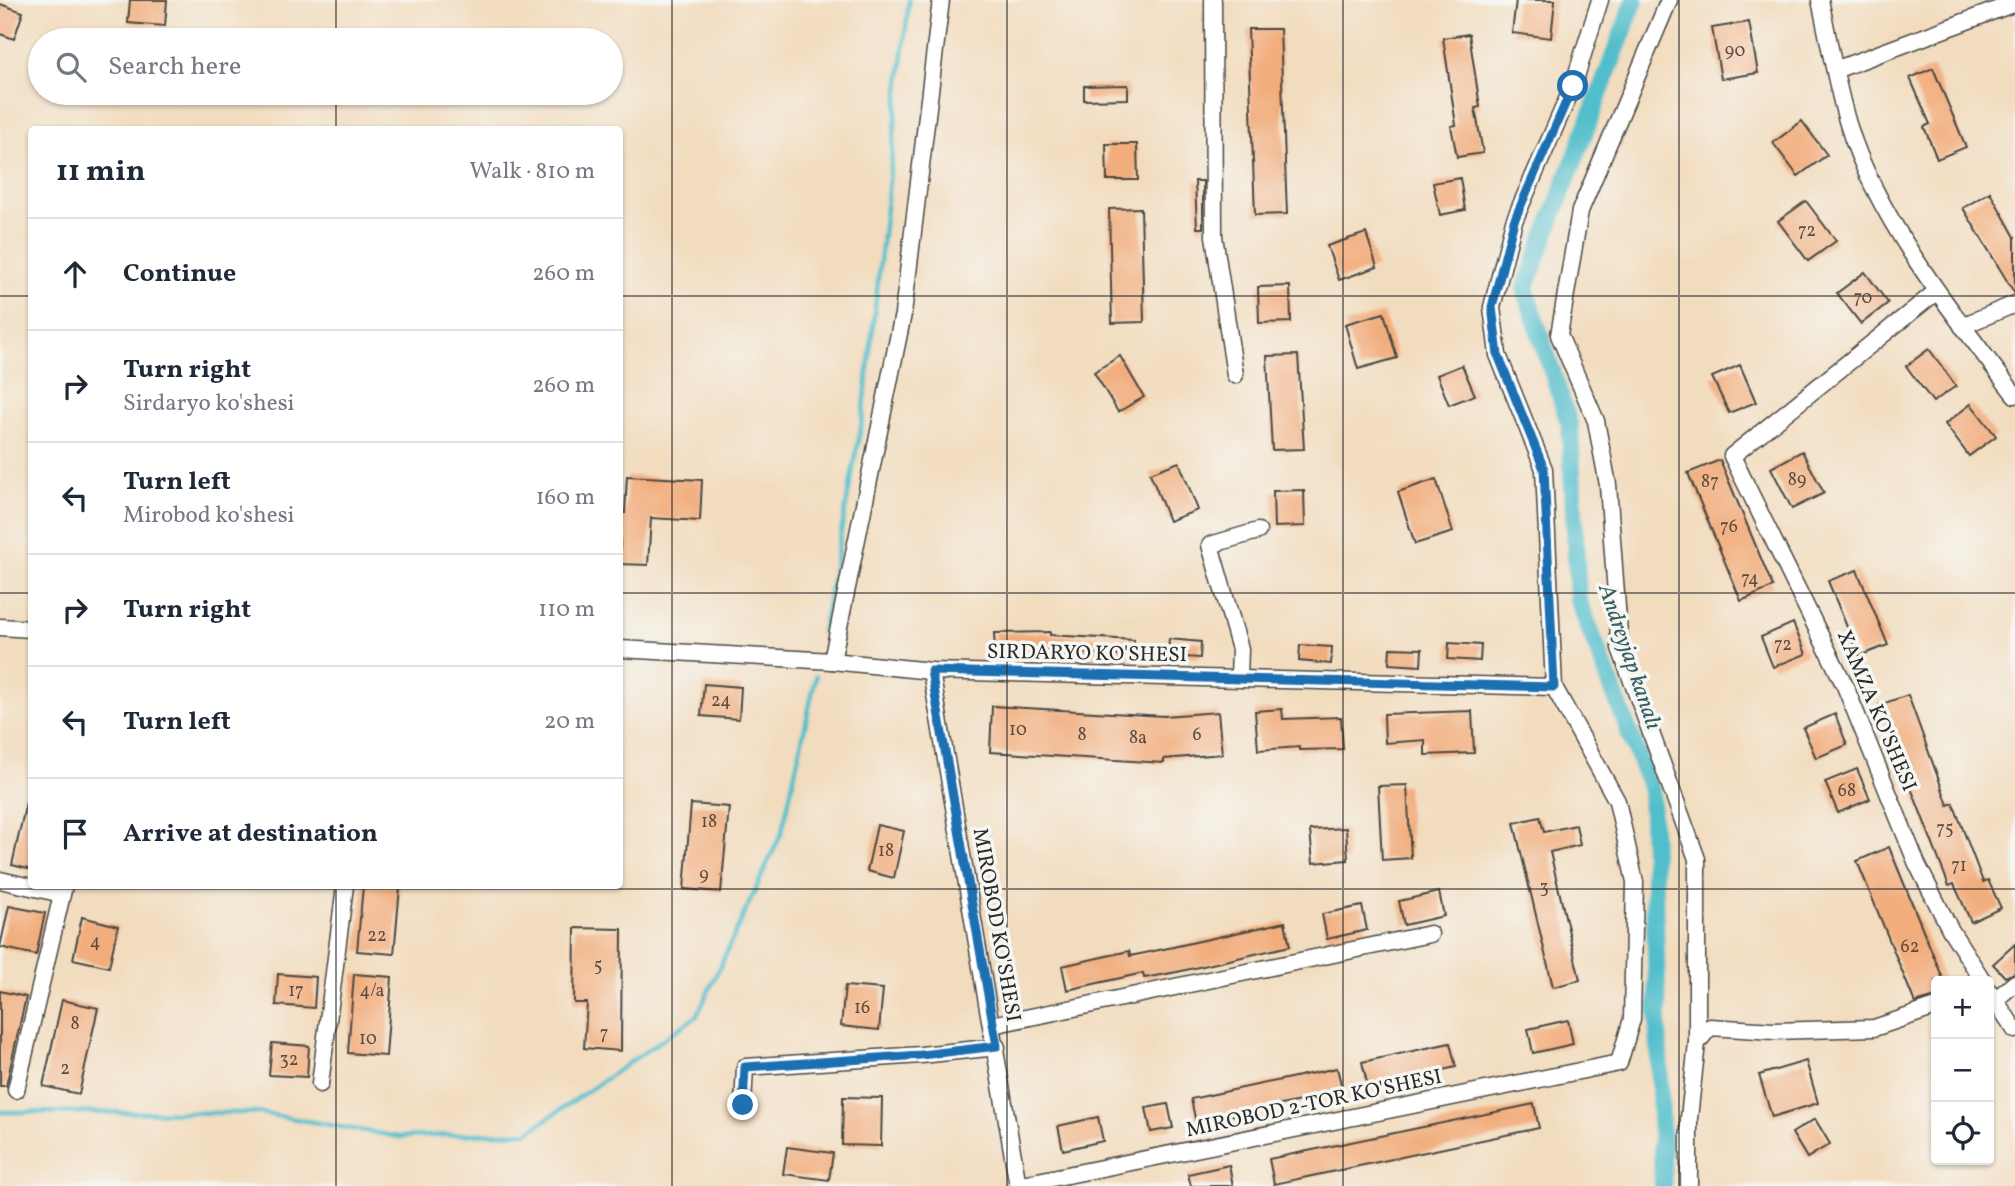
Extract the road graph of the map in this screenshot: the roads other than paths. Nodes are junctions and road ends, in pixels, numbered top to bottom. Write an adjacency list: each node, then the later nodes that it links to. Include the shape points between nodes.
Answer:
1 (941, 0): 17 (street, via 903,314)
2 (1213, 0): 11 (street, via 1214,236)
3 (1600, 0): 20 (street, via 1573,86 1514,221 1492,307 1498,355 1544,469)
4 (1669, 0): 33 (street, via 1580,211 1559,335 1596,421 1608,485 1620,648 1697,859)
5 (1820, 0): 7 (street)
6 (2015, 3): 7 (street)
7 (1835, 70): 8 (street, via 1849,126 1882,202)
8 (1937, 291): 10 (street); 26 (street, XAMZA KO'SHESI, via 1732,456 1845,686 1917,864)
9 (2015, 304): 10 (street)
10 (1962, 326): 12 (street)
11 (1235, 375)
12 (2015, 395)
13 (1258, 531): 19 (street, via 1210,545 1240,649)
14 (0, 627): 15 (street)
15 (28, 629)
16 (623, 649): 17 (street, SIRDARYO KO'SHESI)
17 (832, 661): 18 (street, SIRDARYO KO'SHESI)
18 (931, 671): 19 (street, SIRDARYO KO'SHESI); 31 (street, MIROBOD KO'SHESI)
19 (1239, 678): 20 (street, SIRDARYO KO'SHESI)
20 (1554, 687): 38 (street, MIROBOD 2-TOR KO'SHESI, via 1617,801 1635,882 1632,1019 1619,1063)
21 (0, 880): 22 (street)
22 (28, 884)
23 (345, 889): 35 (street)
24 (63, 890): 36 (street)
25 (1430, 934): 31 (street)
26 (1980, 976)
27 (2015, 983): 28 (street)
28 (1994, 995)
29 (1994, 1001): 32 (street)
30 (1931, 1009): 33 (street, via 1874,1028 1774,1031 1710,1027)
31 (992, 1025): 34 (street, MIROBOD KO'SHESI)
32 (2015, 1030)
33 (1697, 1043): 39 (street, via 1689,1118)
34 (997, 1046): 37 (street, via 745,1067); 38 (street, MIROBOD KO'SHESI)
35 (320, 1084)
36 (16, 1090)
37 (743, 1105)
38 (1018, 1186)
39 (1689, 1186)

